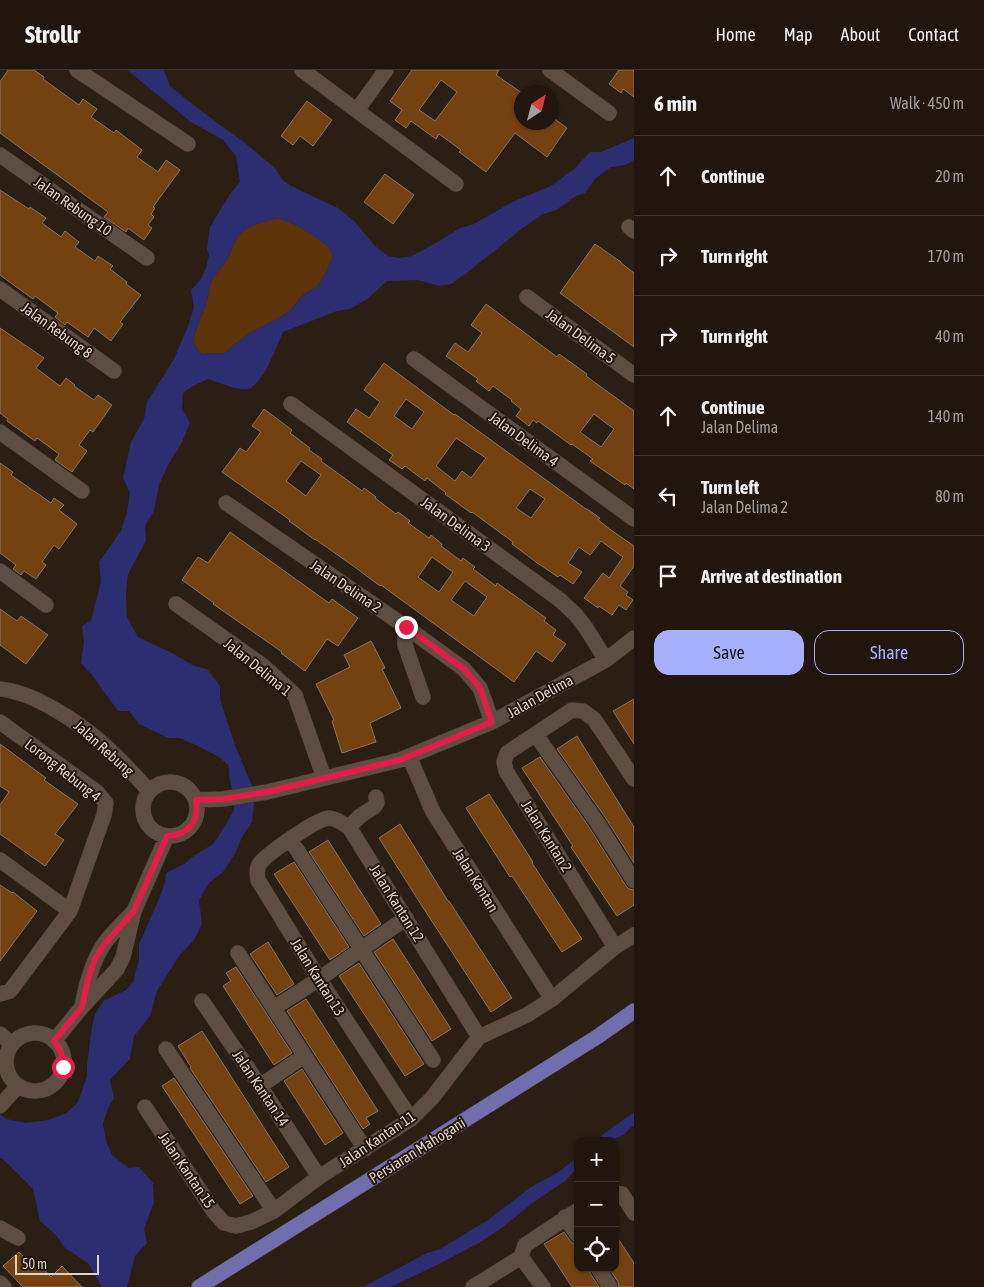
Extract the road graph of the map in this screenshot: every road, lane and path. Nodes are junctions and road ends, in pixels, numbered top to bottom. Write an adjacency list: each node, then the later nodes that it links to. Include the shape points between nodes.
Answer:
1 (76, 70): 7 (street)
2 (302, 70): 5 (street)
3 (386, 70): 5 (street)
4 (550, 70): 6 (street)
5 (357, 110): 9 (street)
6 (609, 113)
7 (188, 144)
8 (0, 155): 10 (street, Jalan Rebung 10)
9 (456, 184)
10 (147, 258)
11 (0, 289): 14 (street, Jalan Rebung 8)
12 (528, 297): 15 (street, Jalan Delima 5)
13 (414, 359): 20 (street, Jalan Delima 4)
14 (114, 371)
15 (634, 375)
16 (291, 404): 26 (street, Jalan Delima 3, via 560,600 586,628)
17 (0, 432): 18 (street)
18 (82, 491)
19 (226, 503): 24 (street, Jalan Delima 2)
20 (634, 519)
21 (0, 571): 23 (street)
22 (176, 604): 33 (street, Jalan Delima 1, via 262,665 295,696)
23 (46, 605)
24 (406, 627): 28 (street, via 406,645); 30 (street, Jalan Delima 2, via 464,669 480,688)
25 (634, 638): 26 (street, Jalan Delima)
26 (606, 660): 30 (street, Jalan Delima)
27 (0, 689): 35 (street, Jalan Rebung, via 38,700 72,719 127,766)
28 (423, 697)
29 (0, 722): 43 (street, Lorong Rebung 4, via 97,792 106,803)
30 (492, 722): 32 (street, Jalan Delima)
31 (536, 735): 34 (street, via 572,710 583,711 594,719); 42 (street); 47 (street, Jalan Kantan 2, via 507,753 506,771)
32 (410, 756): 33 (street, Jalan Delima); 52 (street, Jalan Kantan, via 433,812)
33 (324, 778): 37 (street, Jalan Delima, via 267,792)
34 (634, 779)
35 (149, 791): 37 (street, via 156,785 175,782 184,785); 39 (street, via 143,806 147,823 159,834)
36 (376, 797): 38 (street, via 374,807)
37 (196, 800): 39 (street, via 196,818 191,826 184,832)
38 (350, 827): 40 (street, via 329,818 315,823); 45 (street, Jalan Kantan 12)
39 (167, 836): 44 (street)
40 (290, 840): 48 (street); 50 (street, Jalan Kantan 13, via 260,863 258,880)
41 (0, 860): 43 (street)
42 (634, 882)
43 (70, 911): 51 (street, via 10,990)
44 (134, 911): 54 (street, via 95,959); 54 (street, via 117,969)
45 (406, 918): 48 (street); 58 (street, Jalan Kantan 12)
46 (634, 935): 47 (street, Jalan Kantan 11)
47 (615, 947): 52 (street, Jalan Kantan 11)
48 (361, 949): 50 (street); 63 (street)
49 (238, 953): 55 (street)
50 (319, 979): 55 (street); 68 (street, Jalan Kantan 13)
51 (0, 994)
52 (552, 999): 58 (street, Jalan Kantan 11)
53 (202, 1001): 65 (street, Jalan Kantan 14)
54 (82, 1007): 59 (street)
55 (274, 1008): 62 (street)
56 (634, 1011): 84 (main road, Persiaran Mahogani)
57 (0, 1034): 61 (street)
58 (479, 1038): 68 (street, Jalan Kantan 11, via 432,1098)
59 (54, 1041): 61 (street, via 46,1035 27,1034 18,1038); 64 (street, via 63,1058 60,1076 54,1084 36,1091)
60 (166, 1049): 72 (street)
61 (6, 1053): 64 (street, via 7,1071)
62 (304, 1056): 65 (street); 69 (street)
63 (433, 1060)
64 (18, 1086): 66 (street)
65 (260, 1086): 70 (street, Jalan Kantan 14)
66 (1, 1105)
67 (145, 1107): 75 (street, Jalan Kantan 15, via 214,1212 224,1223)
68 (410, 1119): 69 (street, Jalan Kantan 11)
69 (365, 1149): 70 (street, Jalan Kantan 11)
70 (319, 1177): 72 (street, Jalan Kantan 11)
71 (619, 1194): 74 (street)
72 (274, 1211): 75 (street, Jalan Kantan 11)
73 (572, 1213): 76 (street); 79 (street, via 525,1245)
74 (634, 1213)
75 (236, 1226)
76 (576, 1227)
77 (0, 1228): 78 (street)
78 (18, 1238)
79 (521, 1257): 82 (street); 85 (street)
80 (601, 1272): 86 (street)
81 (0, 1282): 83 (street)
82 (476, 1286)
83 (4, 1287)
84 (199, 1287)
85 (543, 1287)
86 (610, 1287)

